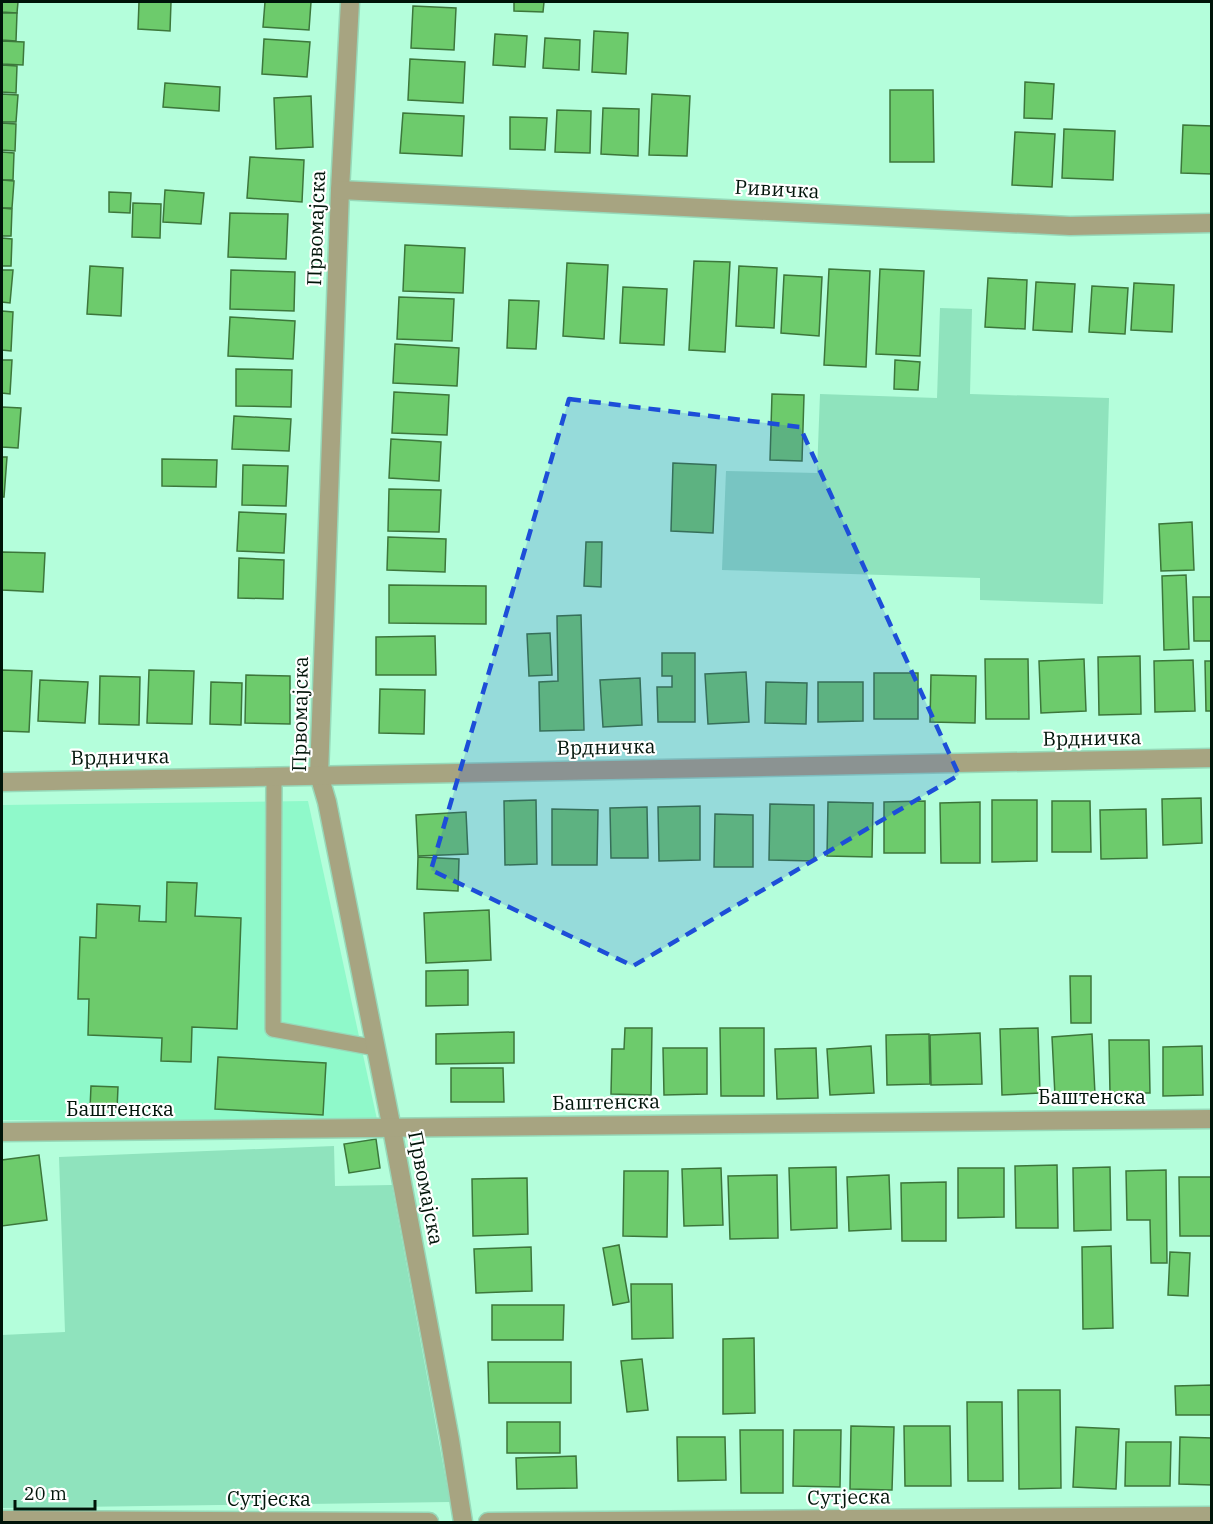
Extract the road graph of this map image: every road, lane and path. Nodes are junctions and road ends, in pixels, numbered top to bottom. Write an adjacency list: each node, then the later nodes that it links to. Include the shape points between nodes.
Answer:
1 (350, 2): 2 (street, Првомајска)
2 (340, 190): 3 (street, Ривичка, via 1070,226); 5 (street, Првомајска)
3 (1212, 223)
4 (1212, 758): 5 (street, Врдничка)
5 (319, 775): 6 (street, Врдничка); 8 (street, Првомајска)
6 (274, 776): 7 (street, Врдничка); 8 (lane, via 273,1029)
7 (2, 782)
8 (376, 1048): 10 (street, Првомајска)
9 (1212, 1119): 10 (street, Баштенска)
10 (392, 1129): 11 (street, Баштенска); 15 (street, Првомајска)
11 (2, 1132)
12 (1212, 1516): 16 (street, Сутјеска)
13 (2, 1520): 14 (street, Сутјеска)
14 (429, 1522)
15 (463, 1522)
16 (488, 1522)

